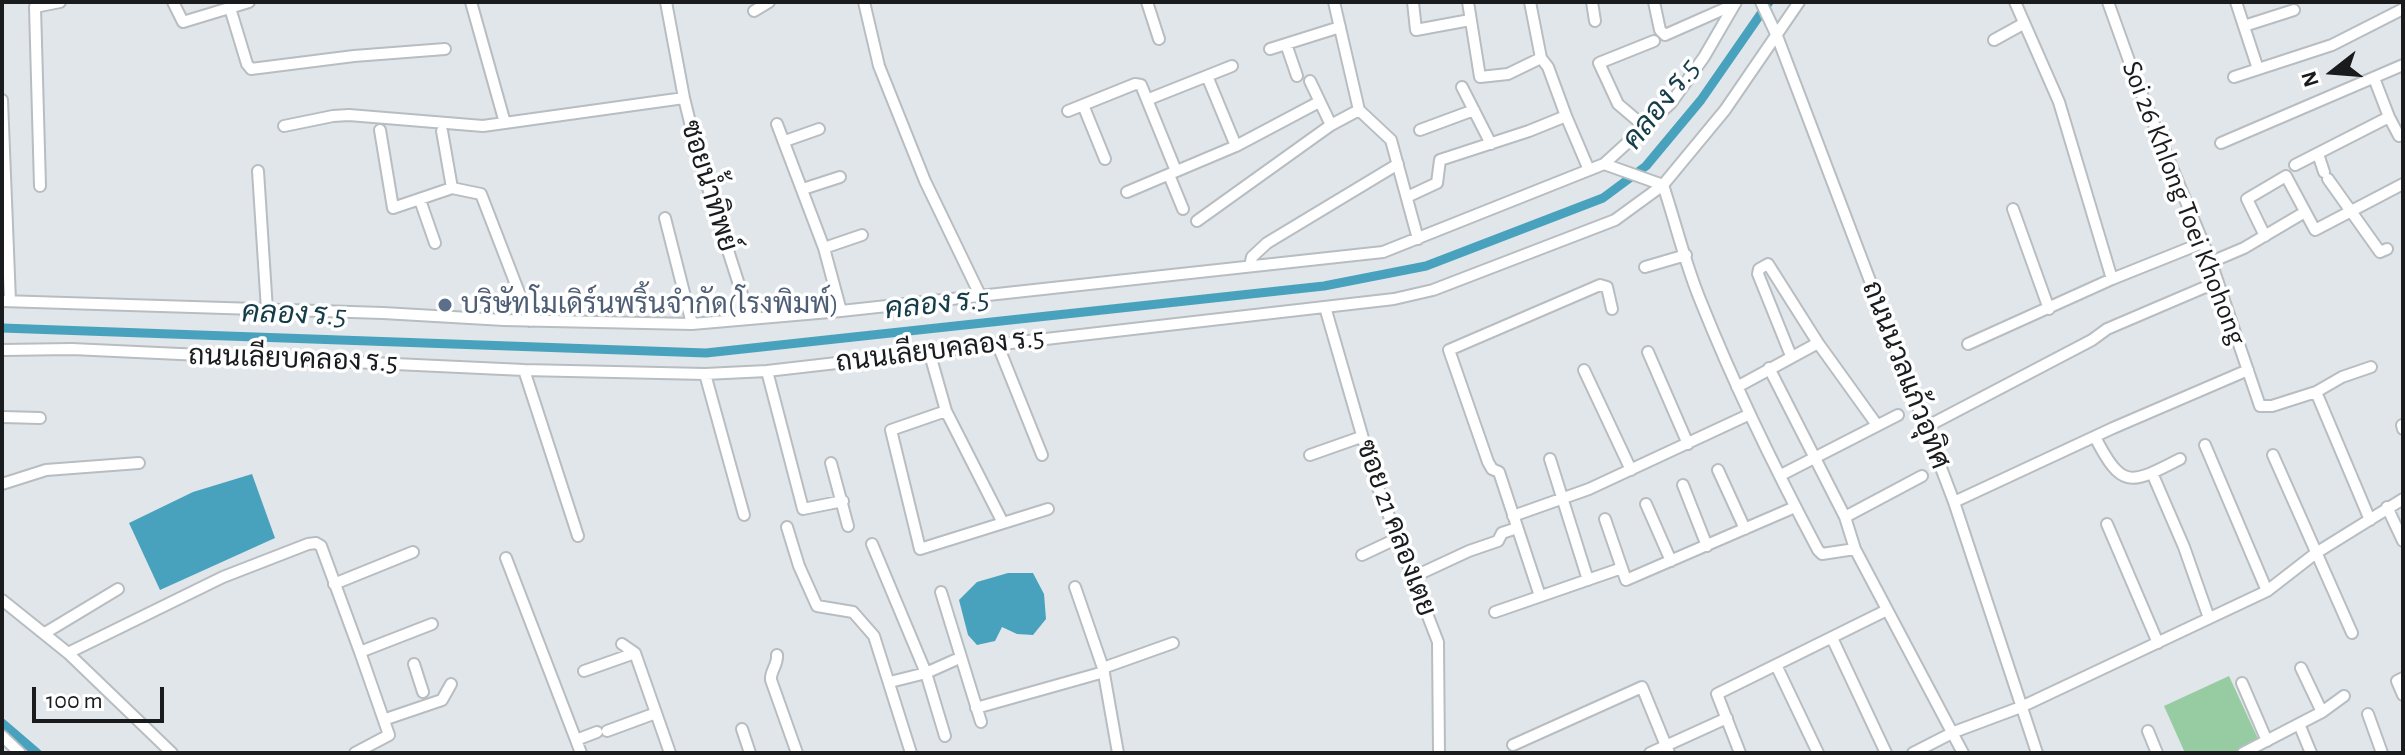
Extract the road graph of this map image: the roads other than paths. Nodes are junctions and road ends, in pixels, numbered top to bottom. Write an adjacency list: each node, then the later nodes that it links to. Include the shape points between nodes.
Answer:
1 (60, 2): 82 (street, via 35,7)
2 (173, 2): 21 (street, via 183,22)
3 (249, 2): 21 (street)
4 (471, 2): 57 (street)
5 (666, 2): 47 (street, ซอยน้ำทิพย์)
6 (769, 2): 24 (street)
7 (864, 2): 107 (street, via 879,66 925,181)
8 (1147, 2): 31 (street)
9 (1334, 2): 29 (street)
10 (1413, 2): 25 (street, via 1416,30)
11 (1468, 2): 25 (street)
12 (1530, 2): 37 (street)
13 (1592, 2): 26 (street)
14 (1654, 2): 20 (street, via 1665,35)
15 (1761, 2): 30 (street, ถนนนวลแก้วอุทิศ)
16 (1799, 2): 30 (street, ถนนเลียบคลอง ร.5)
17 (2015, 2): 27 (street)
18 (2108, 2): 98 (street, Soi 26 Khlong Toei Khohong)
19 (2236, 2): 28 (street)
20 (1736, 3): 61 (street, ถนนเลียบคลอง ร.5, via 1671,103)
21 (230, 8): 35 (street, via 251,69)
22 (2403, 9): 40 (street, via 2332,45)
23 (2294, 10): 28 (street)
24 (754, 11)
25 (1470, 20): 37 (street, via 1480,77 1508,74)
26 (1595, 21)
27 (2023, 24): 32 (street); 105 (street, via 2059,102)
28 (2244, 26): 40 (street)
29 (1340, 27): 34 (street); 52 (street)
30 (1777, 36): 81 (street, ถนนเลียบคลอง ร.5); 139 (street, ถนนนวลแก้วอุทิศ)
31 (1159, 39)
32 (1994, 40)
33 (1654, 41): 61 (street, via 1599,63 1618,104)
34 (1286, 44): 36 (street); 42 (street)
35 (445, 49)
36 (1270, 49)
37 (1541, 58): 55 (street)
38 (2403, 65): 44 (street)
39 (1232, 66): 41 (street)
40 (2258, 69): 43 (street)
41 (1207, 76): 48 (street); 70 (street)
42 (1297, 76)
43 (2234, 77)
44 (2374, 78): 56 (street); 68 (street)
45 (1310, 81): 50 (street)
46 (1462, 87): 53 (street)
47 (684, 98): 57 (street); 114 (street, ซอยน้ำทิพย์)
48 (1149, 99): 51 (street, via 1144,87 1135,84); 78 (street)
49 (2, 100): 108 (street)
50 (1319, 102): 59 (street); 70 (street)
51 (1083, 105): 54 (street); 72 (street)
52 (1359, 110): 59 (street); 73 (street, via 1391,140)
53 (1474, 110): 64 (street); 69 (street)
54 (1068, 111)
55 (1566, 116): 69 (street); 76 (street)
56 (2389, 117): 66 (street); 71 (street)
57 (505, 123): 60 (street, via 465,126 349,115)
58 (777, 124): 67 (street)
59 (1331, 125): 93 (street)
60 (284, 126)
61 (1645, 127): 74 (street, ถนนเลียบคลอง ร.5)
62 (819, 129): 67 (street)
63 (380, 130): 87 (street, via 393,208)
64 (1420, 130)
65 (442, 131): 83 (street)
66 (2399, 136)
67 (785, 141): 84 (street)
68 (2221, 143)
69 (1491, 144): 86 (street, via 1440,160 1437,183)
70 (1236, 146): 78 (street)
71 (2318, 154): 75 (street); 90 (street)
72 (1105, 159)
73 (1398, 164): 86 (street); 103 (street, via 1267,243)
74 (1604, 164): 76 (street, ถนนเลียบคลอง ร.5); 81 (street)
75 (2295, 165)
76 (1589, 170): 96 (street, ถนนเลียบคลอง ร.5)
77 (258, 171): 112 (street)
78 (1173, 173): 85 (street); 88 (street)
79 (840, 177): 84 (street)
80 (2403, 184): 90 (street)
81 (1663, 185): 101 (street); 109 (street, ถนนเลียบคลอง ร.5, via 1615,220 1433,290)
82 (40, 186)
83 (452, 188): 87 (street); 115 (street, via 481,194)
84 (803, 189): 99 (street)
85 (1127, 192)
86 (1407, 197): 96 (street)
87 (420, 200): 97 (street)
88 (1183, 209)
89 (2013, 209): 111 (street)
90 (2350, 211): 91 (street, via 2315,230); 100 (street, via 2380,252)
91 (2305, 212): 95 (street); 95 (street, via 2286,176 2247,199)
92 (665, 218): 116 (street)
93 (1197, 221)
94 (862, 235): 99 (street)
95 (2265, 236): 102 (street)
96 (1418, 239): 103 (street, ถนนเลียบคลอง ร.5, via 1383,252)
97 (435, 243)
98 (2202, 243): 102 (street, Soi 26 Khlong Toei Khohong); 105 (street)
99 (824, 248): 113 (street)
100 (2387, 249)
101 (1686, 255): 104 (street); 131 (street)
102 (2211, 262): 106 (street, Soi 26 Khlong Toei Khohong)
103 (1250, 266): 107 (street, ถนนเลียบคลอง ร.5)
104 (1645, 267)
105 (2112, 279): 111 (street)
106 (2217, 282): 128 (street, Soi 26 Khlong Toei Khohong); 139 (street, via 2101,332)
107 (980, 295): 113 (street, ถนนเลียบคลอง ร.5)
108 (6, 301): 112 (street, ถนนเลียบคลอง ร.5)
109 (1325, 307): 117 (street, ถนนเลียบคลอง ร.5); 140 (street, ซอย 21 คลองเตย)
110 (1612, 309): 168 (street, via 1607,287 1600,285 1449,350)
111 (2049, 309): 119 (street)
112 (267, 310): 115 (street, ถนนเลียบคลอง ร.5)
113 (841, 311): 114 (street, ถนนเลียบคลอง ร.5)
114 (750, 319): 116 (street, ถนนเลียบคลอง ร.5)
115 (530, 321): 116 (street, ถนนเลียบคลอง ร.5)
116 (692, 324)
117 (997, 343): 121 (street, ถนนเลียบคลอง ร.5); 144 (street)
118 (1818, 343): 123 (street); 123 (street, via 1768,264 1763,266 1758,274); 138 (street)
119 (1968, 344)
120 (2, 350): 126 (street, ถนนเลียบคลอง ร.5)
121 (929, 351): 129 (street, ถนนเลียบคลอง ร.5); 133 (street)
122 (1648, 352): 142 (street)
123 (1791, 356): 125 (street)
124 (2371, 367): 132 (street)
125 (1769, 368): 131 (street); 147 (street)
126 (524, 370): 130 (street, ถนนเลียบคลอง ร.5); 178 (street)
127 (1584, 370): 152 (street)
128 (2248, 370): 132 (street, Soi 26 Khlong Toei Khohong, via 2260,406); 141 (street)
129 (767, 371): 130 (street, ถนนเลียบคลอง ร.5); 161 (street, via 803,509)
130 (705, 374): 167 (street)
131 (1737, 387): 134 (street)
132 (2316, 392): 171 (street)
133 (946, 411): 172 (street); 172 (street, via 891,430 920,549)
134 (1748, 415): 142 (street); 155 (street)
135 (1898, 415): 138 (street)
136 (2, 417): 137 (street)
137 (40, 418)
138 (1877, 425): 147 (street)
139 (1926, 427): 162 (street, ถนนนวลแก้วอุทิศ)
140 (1361, 437): 145 (street); 179 (street, ซอย 21 คลองเตย)
141 (2095, 437): 154 (street, via 2109,462 2124,475 2135,479); 162 (street)
142 (1688, 444): 152 (street)
143 (2205, 445): 195 (street)
144 (1042, 455)
145 (1310, 455)
146 (2273, 455): 185 (street)
147 (1815, 456): 155 (street); 169 (street)
148 (1550, 459): 159 (street)
149 (2180, 459): 154 (street)
150 (139, 463): 157 (street, via 46,470)
151 (831, 463): 161 (street)
152 (1631, 470): 159 (street)
153 (1718, 470): 177 (street)
154 (2152, 473): 201 (street)
155 (1781, 475): 164 (street)
156 (1922, 476): 169 (street)
157 (2, 484)
158 (1683, 485): 182 (street)
159 (1563, 498): 168 (street); 191 (street)
160 (2403, 499): 165 (street)
161 (843, 501): 174 (street)
162 (1954, 502): 227 (street, ถนนนวลแก้วอุทิศ)
163 (1646, 504): 188 (street)
164 (1795, 507): 177 (street); 183 (street, via 1822,554)
165 (2387, 507): 171 (street); 180 (street)
166 (1048, 509): 172 (street)
167 (744, 515)
168 (1513, 516): 176 (street)
169 (1845, 517): 183 (street)
170 (1605, 519): 189 (street)
171 (2370, 520): 185 (street)
172 (1003, 523)
173 (2107, 524): 207 (street)
174 (848, 526)
175 (787, 527): 221 (street, via 812,599 822,608 853,612 864,623)
176 (1517, 528): 190 (street); 197 (street)
177 (1745, 529): 182 (street)
178 (578, 536)
179 (1398, 538): 186 (street); 190 (street, ซอย 21 คลองเตย)
180 (2403, 541)
181 (872, 544): 219 (street)
182 (1707, 546): 188 (street)
183 (1855, 549): 199 (street)
184 (413, 552): 192 (street)
185 (2316, 553): 195 (street); 204 (street)
186 (1362, 555)
187 (506, 558): 241 (street)
188 (1671, 561): 189 (street, via 1626,580)
189 (1622, 568): 191 (street)
190 (1413, 577): 254 (street, ซอย 21 คลองเตย, via 1438,642)
191 (1588, 580): 197 (street)
192 (334, 584): 209 (street); 210 (street, via 321,546 308,544 223,577)
193 (1075, 587): 217 (street)
194 (118, 589): 203 (street)
195 (2267, 591): 201 (street)
196 (941, 592): 228 (street)
197 (1540, 596): 200 (street)
198 (2, 600): 203 (street)
199 (1887, 610): 205 (street); 238 (street)
200 (1495, 612)
201 (2209, 618): 207 (street)
202 (432, 624): 209 (street)
203 (45, 633): 210 (street)
204 (2352, 633)
205 (1832, 638): 215 (street); 258 (street)
206 (1173, 643): 217 (street)
207 (2158, 643): 227 (street)
208 (622, 644): 211 (street)
209 (360, 652): 233 (street)
210 (68, 653): 246 (street)
211 (635, 653): 218 (street); 230 (street)
212 (777, 655): 251 (street, via 770,676)
213 (955, 660): 219 (street)
214 (414, 664): 226 (street)
215 (1776, 665): 232 (street, via 1717,694); 257 (street)
216 (2301, 668): 229 (street)
217 (1103, 670): 228 (street); 253 (street)
218 (584, 671)
219 (926, 673): 221 (street); 240 (street)
220 (2400, 680): 224 (street)
221 (890, 682): 252 (street)
222 (2242, 683): 242 (street)
223 (451, 684): 226 (street, via 442,700)
224 (2403, 695)
225 (2344, 696): 229 (street)
226 (425, 699): 233 (street)
227 (2021, 707): 238 (street); 261 (street, ถนนนวลแก้วอุทิศ)
228 (976, 708): 234 (street)
229 (2322, 712): 235 (street)
230 (656, 713): 241 (street); 249 (street)
231 (2368, 714): 265 (street)
232 (1727, 718): 244 (street); 256 (street)
233 (386, 719): 247 (street, via 389,735)
234 (981, 722)
235 (2299, 724): 242 (street); 264 (street)
236 (742, 729): 250 (street)
237 (2148, 731): 262 (street)
238 (1954, 732): 259 (street); 260 (street)
239 (2, 736): 245 (street)
240 (945, 736)
241 (576, 740): 248 (street)
242 (2267, 741): 263 (street)
243 (1513, 745): 244 (street, via 1642,687)
244 (1668, 749): 255 (street)
245 (20, 753)
246 (172, 753)
247 (355, 753)
248 (581, 753)
249 (670, 753)
250 (750, 753)
251 (797, 753)
252 (911, 753)
253 (1118, 753)
254 (1439, 753)
255 (1650, 753)
256 (1740, 753)
257 (1818, 753)
258 (1886, 753)
259 (1913, 753)
260 (1963, 753)
261 (2037, 753)
262 (2157, 753)
263 (2243, 753)
264 (2311, 753)
265 (2382, 753)

